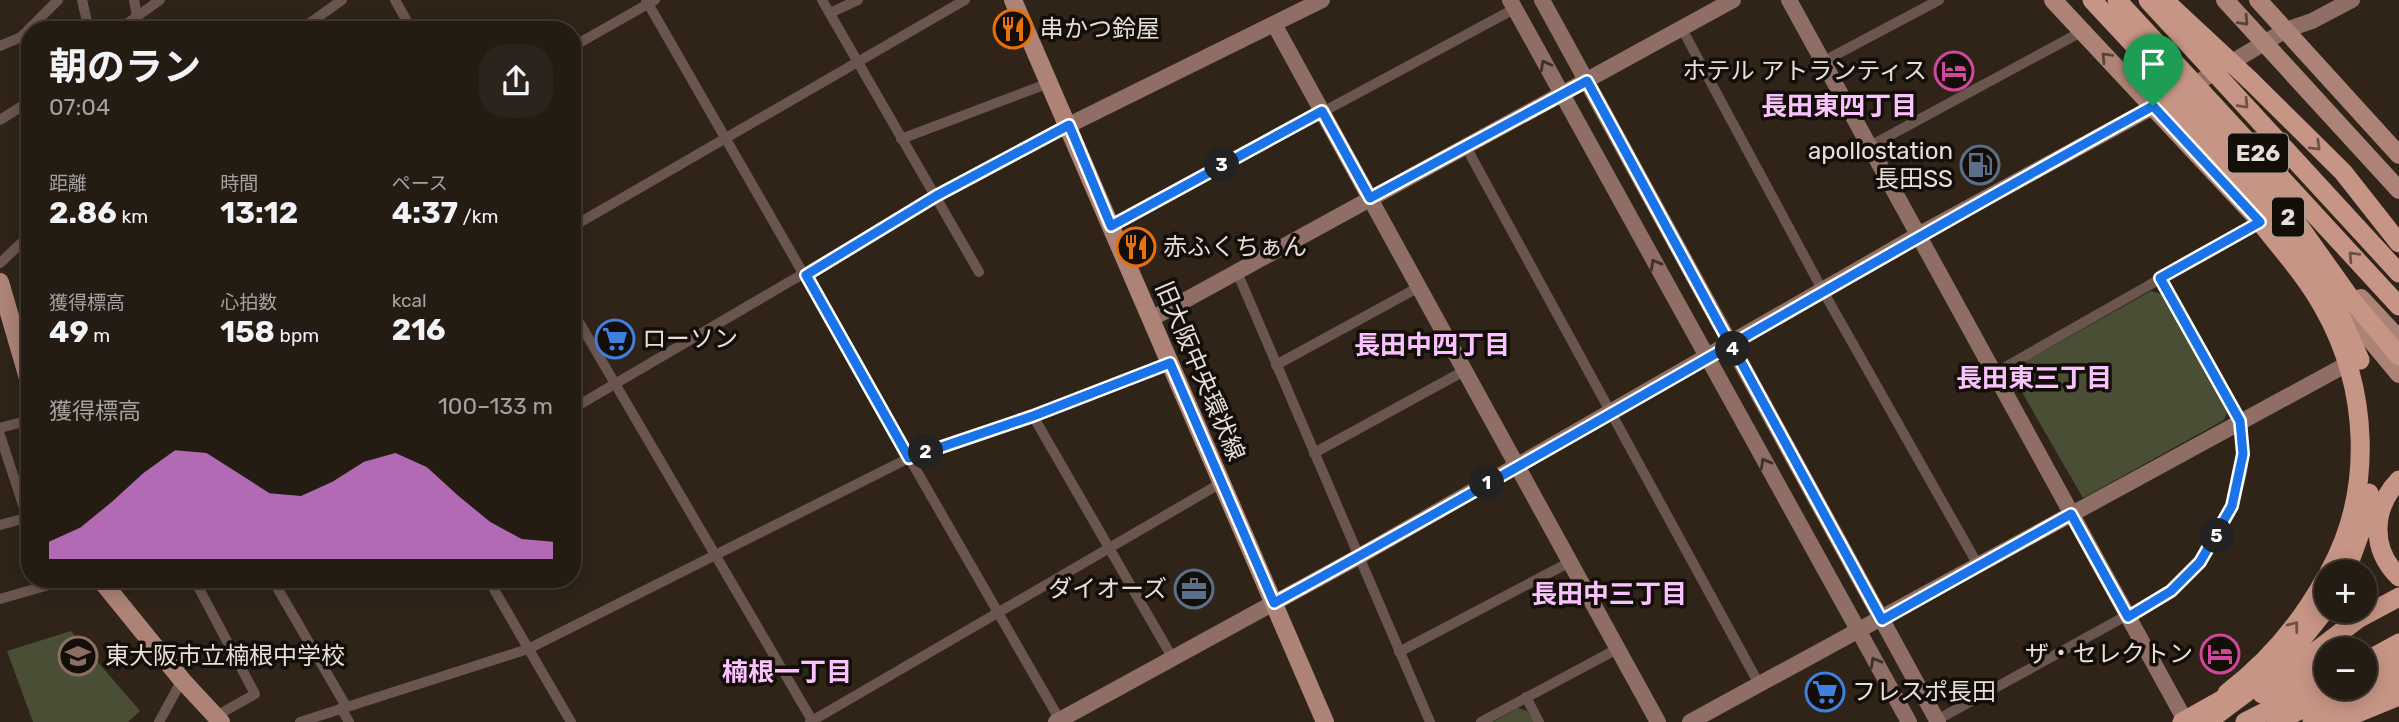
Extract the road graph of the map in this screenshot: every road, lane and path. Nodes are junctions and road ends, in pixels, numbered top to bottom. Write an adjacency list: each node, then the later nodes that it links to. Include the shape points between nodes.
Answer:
1 (58, 0): 28 (street)
2 (82, 0): 29 (street)
3 (134, 0): 27 (street)
4 (160, 0): 27 (street)
5 (342, 0): 31 (street)
6 (395, 0): 32 (street)
7 (822, 0): 26 (street)
8 (858, 0): 26 (street)
9 (965, 0): 41 (street)
10 (1013, 0): 44 (main road, 旧大阪中央環状線)
11 (1322, 0): 33 (street)
12 (1542, 0): 43 (street)
13 (1732, 0): 34 (street)
14 (1789, 0): 42 (street)
15 (1939, 0): 42 (street)
16 (2053, 0): 36 (main road, 2)
17 (2090, 0): 46 (main road, 2); 85 (highway, bridge, via 2287,209 2351,299); 114 (highway, bridge, via 2169,102 2292,236 2350,334 2366,387 2372,443 2368,500)
18 (2118, 0): 79 (highway, E26, one-way to 18, bridge)
19 (2148, 0): 73 (highway, E26, one-way to 73, bridge)
20 (2164, 0): 58 (highway, one-way to 58, bridge)
21 (2225, 0): 39 (main road, one-way to 39)
22 (2258, 0): 35 (main road)
23 (2352, 0): 35 (street)
24 (650, 1): 38 (street); 52 (street)
25 (1512, 4): 45 (street, one-way to 25); 49 (street)
26 (830, 13): 41 (street)
27 (137, 16): 30 (street)
28 (37, 21)
29 (87, 21)
30 (130, 21)
31 (313, 21)
32 (407, 21)
33 (1274, 24): 49 (street); 51 (street)
34 (1681, 27): 43 (street); 78 (street)
35 (2286, 30): 39 (street); 57 (main road)
36 (2081, 32): 47 (main road, 2, one-way to 36); 56 (street)
37 (21, 37): 40 (street)
38 (581, 42)
39 (2264, 43): 46 (street); 53 (main road)
40 (0, 46)
41 (858, 61): 52 (street); 54 (street)
42 (1824, 61): 56 (street)
43 (1587, 81): 45 (street); 83 (street)
44 (1049, 83): 51 (main road, 旧大阪中央環状線); 54 (street)
45 (1560, 94): 55 (street); 86 (street, one-way to 45)
46 (2177, 95): 47 (street); 82 (main road, 2)
47 (2153, 106): 64 (main road, 2); 67 (street)
48 (21, 107): 50 (street)
49 (1322, 111): 62 (street); 65 (street)
50 (0, 120)
51 (1069, 125): 61 (street); 65 (main road, 旧大阪中央環状線)
52 (725, 137): 63 (street); 74 (street)
53 (2350, 137): 59 (main road); 60 (main road)
54 (901, 139): 61 (street)
55 (1466, 146): 62 (street); 95 (street)
56 (1870, 146): 67 (street)
57 (2396, 147)
58 (2343, 172): 66 (highway); 69 (highway)
59 (2399, 173)
60 (2399, 190)
61 (936, 196): 71 (street); 74 (street)
62 (1370, 198): 72 (street); 77 (street)
63 (581, 222)
64 (2260, 222): 75 (street); 88 (highway, via 2323,307); 92 (main road, 2, via 2331,292)
65 (1111, 226): 80 (main road, 旧大阪中央環状線)
66 (2399, 227)
67 (1918, 235): 78 (street); 91 (street)
68 (21, 243): 70 (street)
69 (2399, 243)
70 (0, 263)
71 (979, 272)
72 (1237, 272): 80 (street); 89 (street)
73 (2399, 273)
74 (806, 275): 93 (street); 102 (street)
75 (2160, 278): 91 (street); 97 (street)
76 (0, 282): 84 (main road)
77 (1419, 287): 89 (street); 90 (street)
78 (1823, 291): 83 (street); 116 (street)
79 (2399, 306)
80 (1151, 319): 87 (main road, 旧大阪中央環状線)
81 (581, 326): 93 (street)
82 (2399, 339)
83 (1730, 344): 86 (street); 129 (street)
84 (21, 354)
85 (2399, 356)
86 (1706, 357): 95 (street); 131 (street, one-way to 86)
87 (1170, 363): 96 (street); 105 (main road, 旧大阪中央環状線)
88 (2348, 363): 97 (street); 113 (highway, via 2361,450 2356,499)
89 (1276, 365): 101 (street)
90 (1464, 371): 101 (street); 103 (street)
91 (1993, 374): 107 (street)
92 (2399, 374)
93 (614, 384): 94 (street); 111 (street)
94 (581, 403)
95 (1611, 411): 103 (street); 144 (street)
96 (1033, 416): 102 (street); 110 (street)
97 (2240, 421): 107 (street); 128 (street, via 2243,454 2239,481 2219,533 2200,562 2171,591)
98 (21, 422): 99 (street)
99 (0, 428)
100 (0, 435): 106 (street)
101 (1314, 453): 112 (street)
102 (909, 458): 111 (street); 127 (street)
103 (1516, 467): 112 (street); 115 (street)
104 (2399, 480): 117 (highway, via 2382,503 2377,528 2382,552)
105 (1221, 483): 110 (street); 126 (main road, 旧大阪中央環状線)
106 (21, 496)
107 (2071, 514): 116 (street); 128 (street)
108 (21, 519): 109 (street)
109 (0, 525)
110 (1108, 548): 127 (street); 138 (street)
111 (715, 556): 133 (street); 153 (street)
112 (1358, 556): 126 (street); 136 (street)
113 (2336, 560)
114 (2350, 560)
115 (1570, 562): 134 (street); 136 (street)
116 (1979, 565): 129 (street)
117 (2399, 577)
118 (38, 588): 125 (street)
119 (107, 588): 143 (main road)
120 (199, 588): 152 (street, via 255,694)
121 (276, 588): 149 (street)
122 (493, 588): 133 (street)
123 (2314, 596): 151 (highway, one-way to 123, via 2267,659)
124 (2399, 597): 151 (highway, via 2358,619)
125 (0, 599)
126 (1274, 603): 138 (street); 161 (main road, 旧大阪中央環状線)
127 (1000, 613): 153 (street); 154 (street)
128 (2128, 617): 155 (street); 156 (street)
129 (1882, 620): 131 (street); 155 (street)
130 (2315, 623): 151 (highway, bridge, via 2278,669)
131 (1858, 632): 144 (street); 167 (street, one-way to 131)
132 (2399, 646): 135 (highway, bridge); 137 (highway, bridge)
133 (528, 649): 149 (street); 160 (street)
134 (1617, 649): 147 (street); 165 (street)
135 (2377, 650)
136 (1399, 652): 162 (street)
137 (2377, 656)
138 (1172, 657): 154 (street)
139 (2399, 659): 141 (highway)
140 (2314, 669): 151 (highway, bridge)
141 (2377, 670)
142 (2399, 676): 170 (highway)
143 (182, 680): 152 (main road); 157 (street)
144 (1759, 684): 166 (street)
145 (2314, 687): 168 (highway, bridge)
146 (2399, 696): 171 (highway)
147 (1526, 697): 163 (street); 164 (street)
148 (2320, 700): 169 (highway)
149 (343, 707): 158 (street); 159 (street)
150 (2399, 707): 172 (highway)
151 (2211, 718): 156 (highway)
152 (218, 719)
153 (812, 721)
154 (1059, 721)
155 (1937, 721)
156 (2183, 721)
157 (159, 722)
158 (300, 722)
159 (349, 722)
160 (571, 722)
161 (1325, 722)
162 (1430, 722)
163 (1481, 722)
164 (1539, 722)
165 (1658, 722)
166 (1690, 722)
167 (1909, 722)
168 (2245, 722)
169 (2276, 722)
170 (2313, 722)
171 (2335, 722)
172 (2347, 722)

